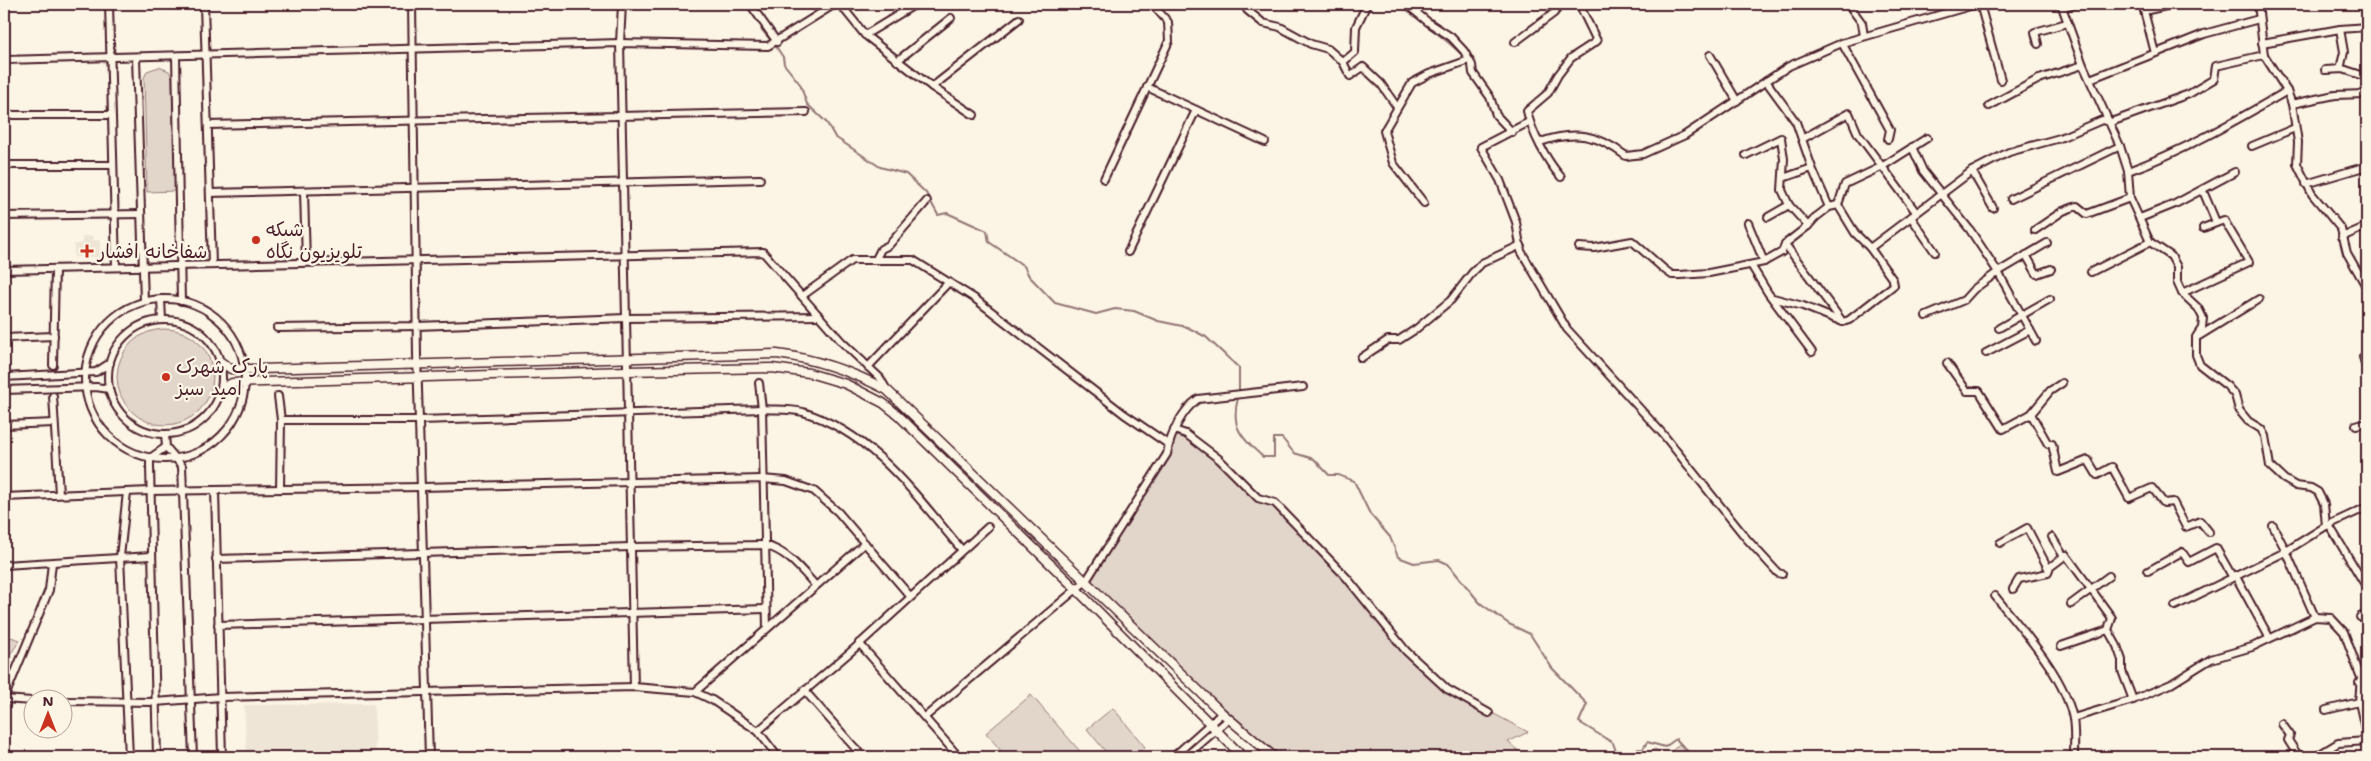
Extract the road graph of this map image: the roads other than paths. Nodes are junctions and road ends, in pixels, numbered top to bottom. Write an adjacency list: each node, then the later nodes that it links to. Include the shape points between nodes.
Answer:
1 (109, 4): 41 (street)
2 (204, 4): 37 (street)
3 (412, 4): 35 (street)
4 (622, 4): 33 (street)
5 (750, 4): 29 (street)
6 (835, 4): 29 (street)
7 (840, 4): 27 (street)
8 (916, 4): 27 (street)
9 (1152, 4): 55 (street, via 1168,22 1169,41)
10 (1245, 4): 46 (street, via 1247,10 1263,23 1280,27 1311,44 1328,49)
11 (1367, 4): 46 (street, via 1356,27 1355,52)
12 (1406, 4): 44 (street, via 1451,37)
13 (1561, 4): 30 (street)
14 (1579, 4): 69 (street, via 1597,41 1571,58 1548,93 1527,111)
15 (1848, 4): 28 (street, via 1862,23)
16 (1979, 4): 28 (street); 52 (street)
17 (2076, 4): 20 (street)
18 (2175, 4): 36 (street, via 2144,11)
19 (2258, 4): 23 (street)
20 (2062, 5): 24 (street)
21 (952, 18): 45 (street)
22 (1019, 19): 54 (street)
23 (2259, 19): 32 (street); 36 (street, via 2204,34)
24 (2067, 23): 34 (street, via 2035,32); 47 (street)
25 (2367, 27): 26 (street)
26 (2340, 29): 32 (street); 48 (street, via 2344,52)
27 (865, 35): 45 (street)
28 (1864, 36): 31 (street)
29 (777, 42): 33 (street, via 768,46)
30 (1515, 42)
31 (1842, 43): 53 (street, via 1789,66); 76 (street, via 1890,130)
32 (2262, 43): 39 (street)
33 (620, 44): 35 (street); 67 (street)
34 (2038, 44)
35 (413, 47): 37 (street); 68 (street)
36 (2155, 53): 51 (street)
37 (206, 55): 40 (street); 71 (street)
38 (1710, 55): 58 (street)
39 (2264, 55): 56 (street); 70 (street, via 2222,63 2216,66 2214,79 2190,94)
40 (176, 56): 42 (street); 140 (street)
41 (109, 58): 42 (street); 43 (street); 65 (street)
42 (136, 58): 111 (street)
43 (4, 60)
44 (1470, 60): 61 (street, via 1412,83); 73 (street, via 1496,115)
45 (897, 61): 54 (street)
46 (1343, 62): 61 (street, via 1350,76 1363,67)
47 (2083, 65): 51 (street); 60 (street, via 2037,79)
48 (2340, 69): 49 (street); 50 (street)
49 (2324, 70)
50 (2361, 75)
51 (2090, 79): 70 (street)
52 (2001, 80)
53 (1766, 81): 58 (street); 75 (street, via 1796,122)
54 (932, 87): 66 (street)
55 (1147, 87): 62 (street); 94 (street)
56 (2287, 91): 59 (street); 89 (street, via 2160,160)
57 (2365, 94): 59 (street, via 2335,95)
58 (1737, 101): 78 (street, via 1685,135 1643,154 1626,156 1591,136 1572,135)
59 (2292, 104): 72 (street)
60 (1989, 106)
61 (1398, 107): 105 (street, via 1384,131 1386,140 1393,163)
62 (1196, 110): 77 (street); 129 (street)
63 (806, 112): 67 (street)
64 (4, 115): 65 (street)
65 (111, 115): 83 (street)
66 (974, 115)
67 (622, 116): 68 (street); 95 (street)
68 (414, 120): 71 (street); 97 (street)
69 (1529, 122): 73 (street); 78 (street)
70 (2111, 122): 79 (street); 88 (street, via 2102,120 2060,138 2009,152)
71 (208, 125): 100 (street)
72 (2295, 128): 80 (street); 96 (street, via 2297,164)
73 (1512, 132): 126 (street, via 1481,148 1500,180)
74 (1928, 138): 81 (street)
75 (1802, 139): 85 (street, via 1848,113 1858,134); 87 (street)
76 (1888, 139)
77 (1265, 142)
78 (1540, 142): 91 (street, via 1548,162)
79 (2120, 146): 89 (street); 103 (street)
80 (2252, 146)
81 (1912, 147): 85 (street); 101 (street, via 1923,171)
82 (1746, 155): 92 (street, via 1781,138)
83 (113, 164): 84 (street); 110 (street)
84 (4, 166)
85 (1883, 166): 107 (street, via 1845,184); 112 (street)
86 (2367, 166): 96 (street)
87 (1812, 168): 92 (street); 108 (street)
88 (1972, 170): 101 (street); 109 (street)
89 (2128, 171): 102 (street)
90 (2235, 172): 99 (street)
91 (1561, 177)
92 (1783, 178): 106 (street, via 1782,190)
93 (760, 179): 95 (street)
94 (1104, 179)
95 (623, 182): 97 (street); 131 (street)
96 (2306, 184): 122 (street, via 2342,229)
97 (415, 188): 98 (street); 134 (street)
98 (304, 191): 100 (street); 135 (street)
99 (2204, 191): 115 (street); 116 (street)
100 (210, 193): 137 (street)
101 (1942, 195): 112 (street); 145 (street)
102 (2130, 198): 115 (street); 121 (street, via 2087,214 2077,206 2063,211)
103 (2011, 199)
104 (927, 201): 133 (street)
105 (1424, 203)
106 (1789, 205): 114 (street); 118 (street)
107 (1838, 205): 108 (street); 128 (street, via 1855,233)
108 (1830, 207): 118 (street)
109 (1993, 208)
110 (114, 214): 111 (street); 113 (street); 141 (street)
111 (141, 214): 139 (street)
112 (1914, 214): 128 (street); 130 (street)
113 (4, 216)
114 (1768, 216)
115 (2140, 218): 123 (street)
116 (2216, 222): 120 (street); 149 (street, via 2224,220 2249,262)
117 (1748, 223): 136 (street)
118 (1808, 226): 125 (street)
119 (2367, 226): 122 (street)
120 (2203, 228)
121 (2035, 230)
122 (2342, 237): 148 (street)
123 (2150, 242): 146 (street); 149 (street, via 2171,256 2177,267 2177,282)
124 (2047, 243): 132 (street)
125 (1785, 244): 136 (street, via 1782,252); 162 (street)
126 (1521, 245): 174 (street, via 1482,263 1451,300 1416,329 1399,340 1388,340); 245 (street, via 1538,283 1567,329 1662,433 1746,538)
127 (1579, 247): 138 (street, via 1594,248 1632,241 1672,274 1710,273)
128 (1870, 248): 162 (street, via 1894,284 1849,320)
129 (1128, 252)
130 (1935, 252)
131 (625, 255): 134 (street); 150 (street, via 763,252); 160 (street)
132 (2026, 255): 143 (street, via 2037,274); 145 (street)
133 (876, 259): 147 (street, via 914,260); 150 (street, via 852,260)
134 (416, 260): 135 (street); 163 (street)
135 (306, 262): 137 (street)
136 (1764, 262): 138 (street)
137 (212, 265): 140 (street)
138 (1751, 265): 151 (street)
139 (143, 266): 140 (street); 141 (street); 156 (street)
140 (180, 266): 155 (street)
141 (116, 267): 142 (street)
142 (55, 269): 144 (street); 167 (street)
143 (2051, 269)
144 (4, 270)
145 (1998, 272): 157 (street); 159 (street, via 1964,300)
146 (2091, 272)
147 (949, 282): 181 (street); 210 (street)
148 (2367, 286)
149 (2182, 292): 168 (street, via 2203,318 2202,328)
150 (802, 296): 158 (street)
151 (1773, 298): 162 (street); 171 (street)
152 (2260, 298): 168 (street)
153 (161, 299): 155 (street); 156 (street); 161 (street)
154 (2050, 299): 157 (street)
155 (181, 300): 182 (street, via 210,312 223,324 234,337)
156 (144, 301): 185 (street, via 115,316 103,327 87,356)
157 (2022, 315): 165 (street); 166 (street)
158 (820, 316): 160 (street); 181 (street)
159 (1926, 316)
160 (626, 318): 163 (street); 173 (street)
161 (162, 320): 176 (street, via 178,321 199,331 215,348); 177 (street, via 144,324 129,333 117,346)
162 (1842, 322)
163 (416, 326): 164 (street); 180 (street)
164 (277, 328)
165 (1999, 328)
166 (2030, 330): 170 (street); 172 (street)
167 (54, 336): 169 (street); 179 (street)
168 (2196, 337): 226 (street, via 2196,355 2200,365 2227,386 2235,395 2239,410 2248,421 2262,429 2270,466 2296,486 2318,492 2324,504)
169 (4, 338)
170 (2036, 341)
171 (1812, 352)
172 (1986, 353)
173 (627, 358): 180 (street); 184 (street); 196 (street, via 777,354 828,363)
174 (1362, 358)
175 (2363, 358): 183 (street)
176 (221, 362): 182 (street, via 231,369); 194 (street)
177 (110, 363): 185 (street, via 96,372); 193 (street)
178 (1947, 363): 201 (street, via 1967,391 1979,391 1984,396 2001,428)
179 (53, 365)
180 (418, 365): 182 (street); 187 (street)
181 (868, 367): 196 (street)
182 (245, 369): 188 (street)
183 (2367, 370)
184 (627, 371): 187 (street); 200 (street); 253 (street, via 772,368 809,373 846,384 883,403 898,415)
185 (84, 373): 186 (street); 191 (street)
186 (4, 376)
187 (419, 379): 188 (street); 203 (street)
188 (245, 383): 194 (street, via 232,383); 213 (street, via 243,399 229,428 205,449)
189 (759, 383): 199 (street)
190 (2062, 383): 201 (street, via 2050,391)
191 (84, 387): 193 (street); 195 (street); 212 (street, via 102,430 127,450)
192 (1303, 387): 208 (street, via 1198,399)
193 (109, 389): 209 (street, via 116,406 128,420 143,430)
194 (222, 389): 209 (street, via 202,422 184,431)
195 (4, 390)
196 (887, 390): 248 (street)
197 (54, 396): 205 (street)
198 (278, 396): 202 (street)
199 (762, 409): 200 (street); 214 (street); 234 (street, via 802,412 845,429 884,458)
200 (628, 413): 203 (street); 215 (street)
201 (2031, 414): 228 (street, via 2048,444 2052,444 2058,472 2088,460 2097,475 2112,467 2130,498 2152,488 2165,504 2174,502 2186,527 2200,521)
202 (281, 420): 203 (street); 217 (street)
203 (420, 420): 216 (street)
204 (2367, 422): 207 (street)
205 (54, 423): 206 (street); 222 (street)
206 (4, 425)
207 (2356, 425)
208 (1174, 430): 210 (street); 287 (street, via 1186,434 1218,459 1258,498 1275,503 1347,578 1406,650 1447,689)
209 (165, 434): 211 (street)
210 (1168, 444): 248 (street, via 1167,454)
211 (166, 448): 212 (street); 213 (street)
212 (150, 458): 213 (street); 218 (street)
213 (174, 459): 220 (street, via 182,466)
214 (762, 479): 215 (street); 231 (street, via 786,481 814,491); 232 (street)
215 (630, 481): 216 (street); 233 (street)
216 (422, 487): 217 (street); 236 (street)
217 (280, 489): 219 (street)
218 (150, 490): 220 (street); 221 (street); 238 (street)
219 (215, 490): 220 (street); 240 (street)
220 (183, 491): 278 (street)
221 (127, 492): 222 (street); 239 (street)
222 (59, 494): 223 (street)
223 (4, 497)
224 (2367, 507): 226 (street)
225 (2273, 526): 235 (street)
226 (2327, 526): 235 (street); 251 (street)
227 (988, 527): 234 (street)
228 (2209, 532)
229 (2052, 537): 237 (street)
230 (2000, 542): 243 (street, via 2027,528)
231 (865, 543): 249 (street); 254 (street)
232 (764, 545): 233 (street); 249 (street, via 788,556); 258 (street)
233 (631, 547): 236 (street); 259 (street)
234 (962, 550): 254 (street)
235 (2286, 551): 247 (street); 261 (street)
236 (424, 553): 240 (street); 263 (street)
237 (2066, 555): 243 (street); 252 (street)
238 (151, 556): 239 (street); 283 (street)
239 (120, 557): 241 (street); 282 (street)
240 (216, 559): 264 (street)
241 (52, 563): 242 (street); 277 (street, via 49,590)
242 (4, 565)
243 (2049, 570): 250 (street, via 2048,573 2019,579)
244 (2148, 571): 247 (street, via 2182,552 2189,562 2216,548)
245 (1782, 574)
246 (2109, 576): 252 (street)
247 (2233, 576): 257 (street); 267 (street)
248 (1086, 581): 253 (street); 286 (street)
249 (815, 585): 265 (street)
250 (2013, 588)
251 (2367, 588)
252 (2092, 589): 256 (street); 266 (street, via 2112,618)
253 (1077, 590): 288 (street); 292 (street)
254 (910, 596): 268 (street)
255 (1995, 596): 289 (street, via 2047,662)
256 (2071, 604)
257 (2175, 606)
258 (766, 609): 259 (street); 265 (street)
259 (633, 612): 263 (street); 272 (street)
260 (2367, 613): 262 (street)
261 (2315, 617): 267 (street); 270 (street, via 2331,618 2344,632 2361,678)
262 (2360, 617)
263 (426, 618): 264 (street); 273 (street)
264 (218, 625): 276 (street)
265 (766, 628): 275 (street)
266 (2108, 630): 269 (street); 280 (street, via 2122,660 2122,671)
267 (2269, 637): 280 (street, via 2252,647 2212,659 2170,684)
268 (859, 643): 274 (street); 288 (street)
269 (2061, 646)
270 (2359, 683): 271 (street); 284 (street)
271 (2367, 683)
272 (634, 687): 273 (street); 275 (street)
273 (426, 690): 276 (street); 300 (street)
274 (804, 690): 293 (street); 301 (street)
275 (694, 692): 293 (street, via 727,708)
276 (221, 696): 278 (street); 299 (street)
277 (4, 699): 279 (street)
278 (192, 699): 283 (street); 298 (street)
279 (22, 700)
280 (2133, 700): 289 (street)
281 (72, 701): 282 (street)
282 (128, 702): 283 (street); 296 (street)
283 (155, 702): 297 (street)
284 (2359, 702): 285 (street); 294 (street)
285 (2326, 710)
286 (1222, 713): 290 (street); 292 (street)
287 (1489, 714)
288 (925, 717): 302 (street)
289 (2073, 718): 307 (street)
290 (1229, 719): 292 (street); 306 (street)
291 (2282, 724): 308 (street)
292 (1213, 727): 303 (street); 304 (street); 305 (street)
293 (758, 731): 295 (street)
294 (2367, 740): 309 (street, via 2338,743)
295 (775, 756)
296 (129, 757)
297 (157, 757)
298 (193, 757)
299 (222, 757)
300 (429, 757)
301 (862, 757)
302 (959, 757)
303 (1173, 757)
304 (1185, 757)
305 (1243, 757)
306 (1274, 757)
307 (2074, 757)
308 (2299, 757)
309 (2315, 757)

